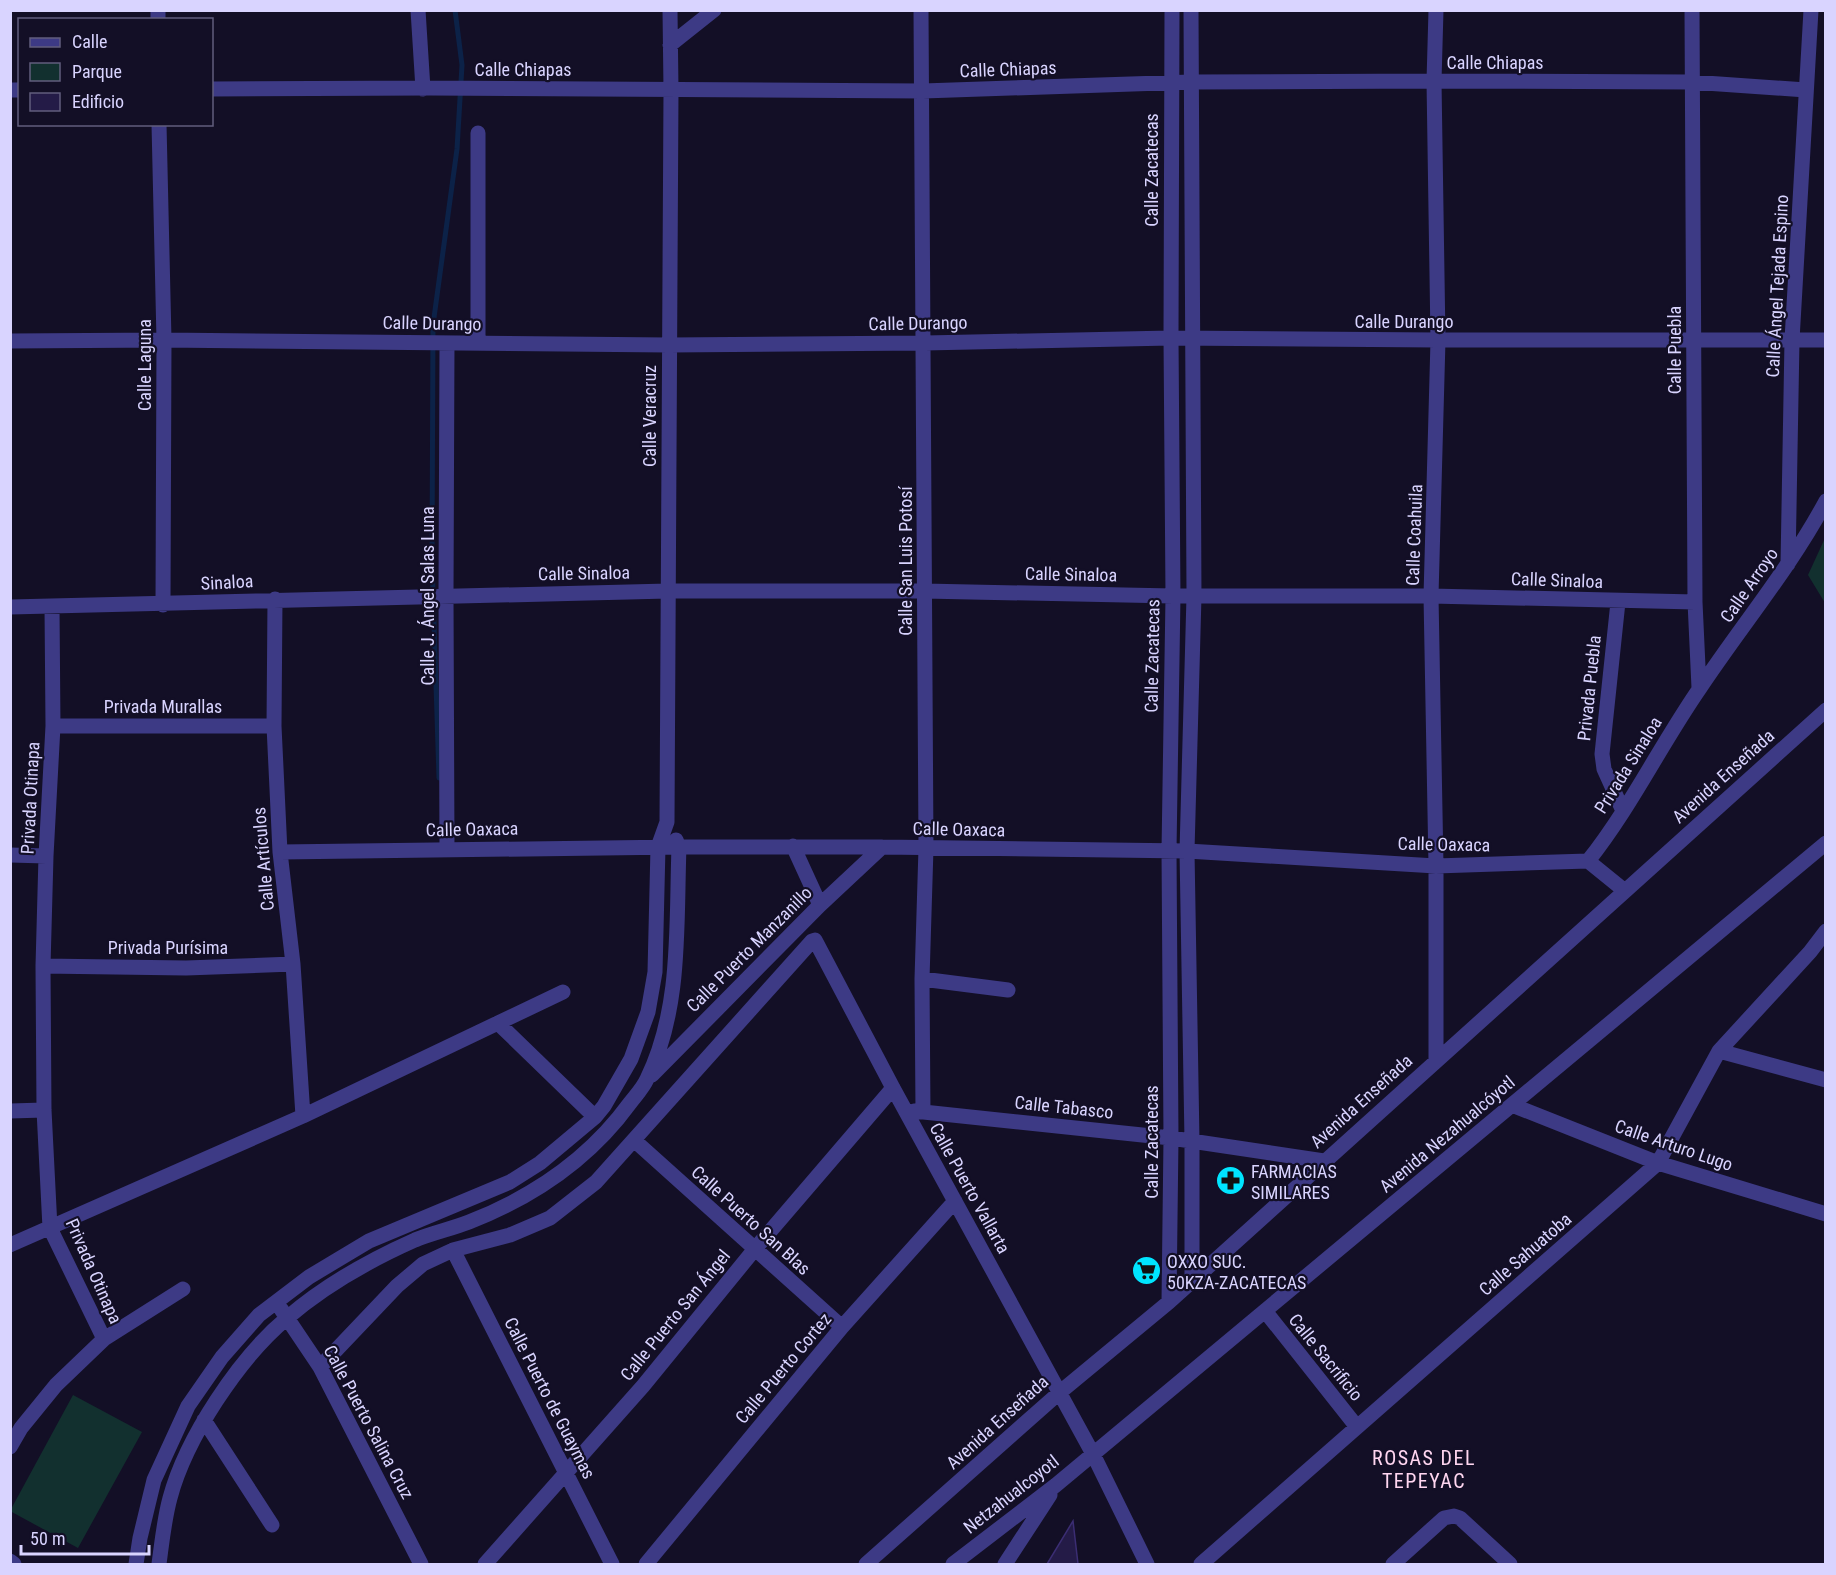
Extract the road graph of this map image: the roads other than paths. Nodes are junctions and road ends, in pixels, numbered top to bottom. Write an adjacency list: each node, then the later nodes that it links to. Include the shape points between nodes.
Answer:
1 (418, 10): 15 (street)
2 (670, 10): 10 (street, Calle Veracruz)
3 (714, 10): 10 (street)
4 (921, 10): 19 (street, Calle San Luis Potosí)
5 (1172, 10): 14 (street, Calle Zacatecas)
6 (1191, 10): 12 (street)
7 (1436, 10): 11 (street, Calle Coahuila)
8 (1692, 10): 13 (street, Calle Puebla)
9 (1811, 10): 18 (street, Calle Ángel Tejada Espino)
10 (670, 45): 17 (street, Calle Veracruz)
11 (1434, 81): 12 (street, Calle Chiapas); 13 (street, Calle Chiapas); 25 (street, Calle Coahuila)
12 (1191, 82): 14 (street, Calle Chiapas); 23 (street)
13 (1691, 82): 18 (street, Calle Chiapas); 26 (street, Calle Puebla)
14 (1171, 84): 19 (street, Calle Chiapas); 22 (street, Calle Zacatecas)
15 (427, 88): 16 (street, Calle Chiapas); 17 (street, Calle Chiapas)
16 (213, 89)
17 (671, 90): 19 (street, Calle Chiapas); 33 (street, Calle Veracruz)
18 (1806, 90): 27 (street, Calle Ángel Tejada Espino)
19 (922, 92): 32 (street, Calle San Luis Potosí)
20 (159, 126): 24 (street, Calle Laguna)
21 (478, 133): 31 (street)
22 (1171, 338): 23 (street, Calle Durango); 32 (street, Calle Durango); 39 (street, Calle Zacatecas)
23 (1193, 339): 25 (street, Calle Durango); 40 (street)
24 (164, 340): 29 (street, Calle Durango); 30 (street, Calle Durango); 45 (street, Calle Laguna)
25 (1438, 340): 26 (street, Calle Durango); 41 (street, Calle Coahuila)
26 (1694, 340): 27 (street, Calle Durango); 44 (street, Calle Puebla)
27 (1792, 340): 28 (street, Calle Durango); 35 (street, Calle Ángel Tejada Espino)
28 (1826, 340)
29 (10, 341)
30 (447, 343): 31 (street, Calle Durango); 38 (street, Calle J. Ángel Salas Luna)
31 (478, 343): 33 (street, Calle Durango)
32 (925, 343): 33 (street, Calle Durango); 37 (street, Calle San Luis Potosí)
33 (669, 345): 36 (street, Calle Veracruz)
34 (1826, 501): 35 (street, Calle Arroyo)
35 (1788, 564): 48 (street, Calle Arroyo)
36 (668, 591): 37 (street, Calle Sinaloa); 38 (street, Calle Sinaloa); 53 (street, Calle Veracruz)
37 (924, 591): 39 (street, Calle Sinaloa); 59 (street, Calle San Luis Potosí)
38 (446, 596): 42 (street, Sinaloa); 60 (street, Calle J. Ángel Salas Luna)
39 (1173, 596): 40 (street, Calle Sinaloa); 61 (street, Calle Zacatecas)
40 (1194, 596): 41 (street, Calle Sinaloa); 62 (street)
41 (1431, 596): 43 (street, Calle Sinaloa); 67 (street, Calle Coahuila)
42 (274, 599): 45 (street, Sinaloa); 51 (street, Calle Artículos)
43 (1618, 602): 44 (street, Calle Sinaloa); 52 (street, Privada Puebla, via 1602,754 1604,769)
44 (1695, 602): 48 (street, Calle Puebla)
45 (163, 605): 47 (street, Sinaloa)
46 (10, 607): 47 (street, Sinaloa)
47 (52, 607): 50 (street, Privada Otinapa)
48 (1699, 688): 52 (street, Privada Sinaloa)
49 (1826, 710): 68 (street, Avenida Enseñada)
50 (53, 726): 51 (street, Privada Murallas); 65 (street, Privada Otinapa)
51 (274, 726): 63 (street, Calle Artículos)
52 (1623, 811): 66 (street, Privada Sinaloa)
53 (667, 822): 56 (street, Calle Veracruz); 57 (street, Calle Veracruz)
54 (1826, 843): 86 (street, Avenida Nezahualcóyotl)
55 (793, 846): 57 (street, Calle Oaxaca); 58 (street, Calle Oaxaca); 69 (street)
56 (658, 847): 57 (street, Calle Oaxaca); 60 (street, Calle Oaxaca); 79 (street, Calle Veracruz, via 655,972)
57 (679, 847): 80 (street, via 674,979)
58 (882, 847): 59 (street, Calle Oaxaca); 69 (street, Calle Puerto Manzanillo)
59 (926, 848): 61 (street, Calle Oaxaca); 75 (street, Calle San Luis Potosí)
60 (447, 849): 63 (street, Calle Oaxaca)
61 (1168, 851): 62 (street, Calle Oaxaca); 93 (street, Calle Zacatecas)
62 (1187, 851): 67 (street, Calle Oaxaca); 95 (street)
63 (280, 852): 73 (street, Calle Artículos)
64 (10, 855): 65 (street)
65 (46, 856): 74 (street, Privada Otinapa)
66 (1588, 861): 67 (street, Calle Oaxaca); 68 (street)
67 (1436, 866): 82 (street, Calle Coahuila)
68 (1625, 891): 82 (street, Avenida Enseñada)
69 (820, 905): 84 (street, Calle Puerto Manzanillo)
70 (1826, 931): 71 (street, Calle Sahuatoba)
71 (1810, 952): 72 (street); 81 (street, Calle Sahuatoba)
72 (1826, 956)
73 (293, 964): 74 (street, Privada Purísima, via 186,968); 91 (street, Calle Artículos)
74 (43, 966): 87 (street, Privada Otinapa)
75 (922, 979): 76 (street); 90 (street, Calle San Luis Potosí)
76 (1008, 990)
77 (563, 992): 78 (street)
78 (498, 1023): 91 (street); 92 (street)
79 (644, 1023): 80 (street); 92 (street, Calle Veracruz, via 620,1081)
80 (665, 1029): 84 (street)
81 (1719, 1051): 83 (street); 97 (street, Calle Sahuatoba)
82 (1436, 1060): 96 (street, Avenida Enseñada)
83 (1826, 1080)
84 (646, 1082): 109 (street, via 621,1116 560,1175 471,1221 417,1239 372,1261)
85 (893, 1088): 88 (street, Calle Puerto Vallarta); 94 (street, Calle Puerto Vallarta, via 813,940); 103 (street, Calle Puerto San Ángel)
86 (1512, 1105): 97 (street, Calle Arturo Lugo); 108 (street, Avenida Nezahualcóyotl)
87 (44, 1110): 89 (street); 100 (street, Privada Otinapa)
88 (905, 1110): 90 (street, Calle Tabasco); 98 (street, Calle Puerto Vallarta)
89 (10, 1111)
90 (923, 1112): 93 (street, Calle Tabasco)
91 (303, 1116): 100 (street)
92 (595, 1118): 106 (street, Calle Veracruz, via 510,1182 369,1241)
93 (1171, 1138): 95 (street, Calle Tabasco); 107 (street, Calle Zacatecas)
94 (635, 1141): 102 (street, via 596,1182 550,1218 510,1235); 103 (street, Calle Puerto San Blas)
95 (1192, 1141): 96 (street, Calle Tabasco); 104 (street)
96 (1324, 1161): 104 (street, Avenida Enseñada)
97 (1658, 1163): 99 (street, Calle Arturo Lugo); 115 (street, Calle Sahuatoba)
98 (955, 1201): 110 (street, Calle Puerto Cortez); 113 (street, Calle Puerto Vallarta)
99 (1826, 1214)
100 (50, 1228): 101 (street); 111 (street, Privada Otinapa)
101 (10, 1245)
102 (453, 1250): 112 (street, via 423,1264 397,1286); 118 (street, Calle Puerto de Guaymas)
103 (754, 1250): 110 (street, Calle Puerto San Blas); 118 (street, Calle Puerto San Ángel, via 643,1386)
104 (1192, 1281): 107 (street, Avenida Enseñada)
105 (183, 1289): 111 (street)
106 (277, 1301): 109 (street, Calle Puerto Salina Cruz); 123 (street, Calle Veracruz, via 259,1315 228,1351 188,1406 154,1480)
107 (1169, 1302): 113 (street, Avenida Enseñada)
108 (1265, 1311): 115 (street, Calle Sacrificio); 117 (street, Avenida Nezahualcóyotl)
109 (286, 1318): 112 (street, Calle Puerto Salina Cruz); 114 (street, via 257,1347)
110 (842, 1327): 128 (street, Calle Puerto Cortez)
111 (104, 1339): 116 (street, via 56,1385)
112 (320, 1366): 125 (street, Calle Puerto Salina Cruz)
113 (1059, 1393): 117 (street, Calle Puerto Vallarta); 129 (street, Avenida Enseñada)
114 (204, 1420): 120 (street); 124 (street, via 183,1459 170,1497)
115 (1357, 1427): 133 (street, Calle Sahuatoba)
116 (10, 1447)
117 (1093, 1455): 119 (street, Netzahualcoyotl); 132 (street, Calle Puerto Vallarta)
118 (565, 1472): 126 (street, Calle Puerto San Ángel); 127 (street, Calle Puerto de Guaymas)
119 (1056, 1485): 130 (street, Netzahualcoyotl); 131 (street)
120 (272, 1525)
121 (10, 1561): 122 (street)
122 (14, 1564)
123 (136, 1564)
124 (159, 1564)
125 (421, 1564)
126 (485, 1564)
127 (612, 1564)
128 (646, 1564)
129 (866, 1564)
130 (953, 1564)
131 (1005, 1564)
132 (1147, 1564)
133 (1201, 1564)
134 (1393, 1564): 135 (street, via 1449,1516 1460,1518)
135 (1509, 1564)

